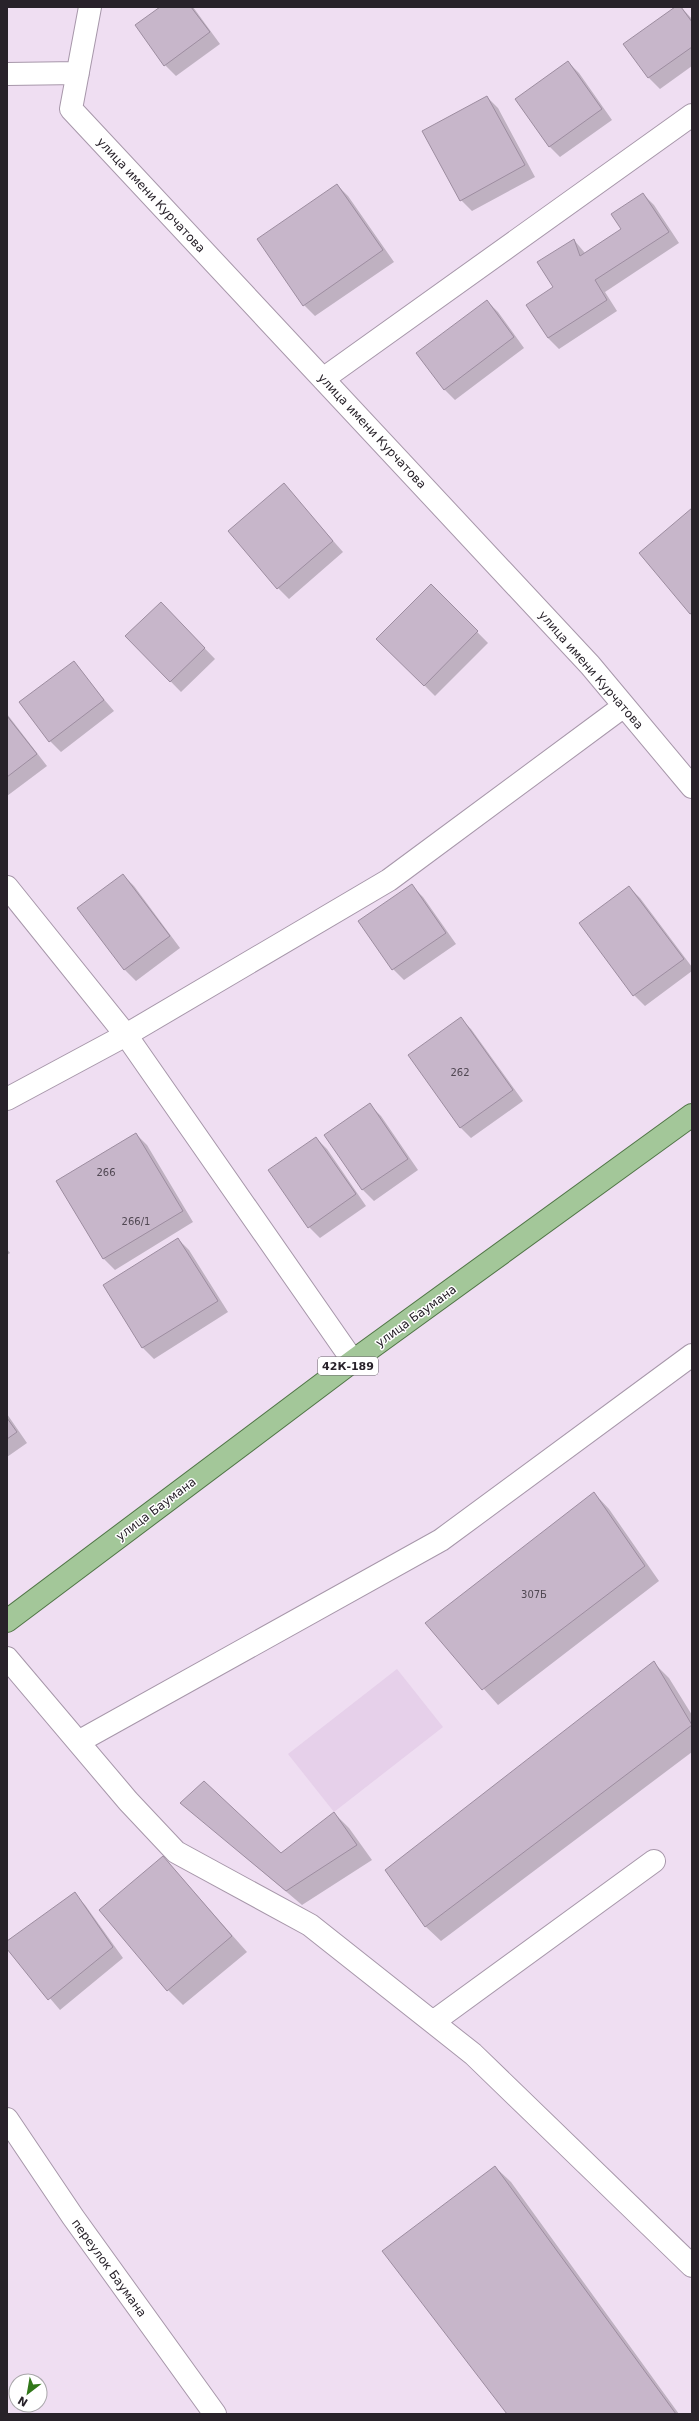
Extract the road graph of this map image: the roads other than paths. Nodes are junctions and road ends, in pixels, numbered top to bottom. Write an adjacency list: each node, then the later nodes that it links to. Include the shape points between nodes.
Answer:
1 (90, 7): 2 (street, улица имени Курчатова)
2 (78, 72): 3 (street); 5 (street, улица имени Курчатова, via 71,109)
3 (7, 74)
4 (692, 115): 5 (street)
5 (323, 379): 6 (street, улица имени Курчатова, via 590,665)
6 (624, 706): 7 (street, улица имени Курчатова); 9 (street, via 389,880)
7 (692, 787)
8 (7, 887): 9 (street)
9 (126, 1034): 10 (street); 13 (street)
10 (7, 1099)
11 (692, 1115): 13 (main road, улица Баумана / 42К-189)
12 (692, 1355): 16 (street, via 441,1540)
13 (353, 1361): 14 (main road, улица Баумана / 42К-189)
14 (7, 1621)
15 (7, 1658): 16 (street)
16 (78, 1742): 18 (street, via 176,1852 310,1925)
17 (654, 1861): 18 (street)
18 (433, 2022): 20 (street, via 473,2054)
19 (7, 2119): 21 (street, переулок Баумана)
20 (692, 2266)
21 (214, 2414)

